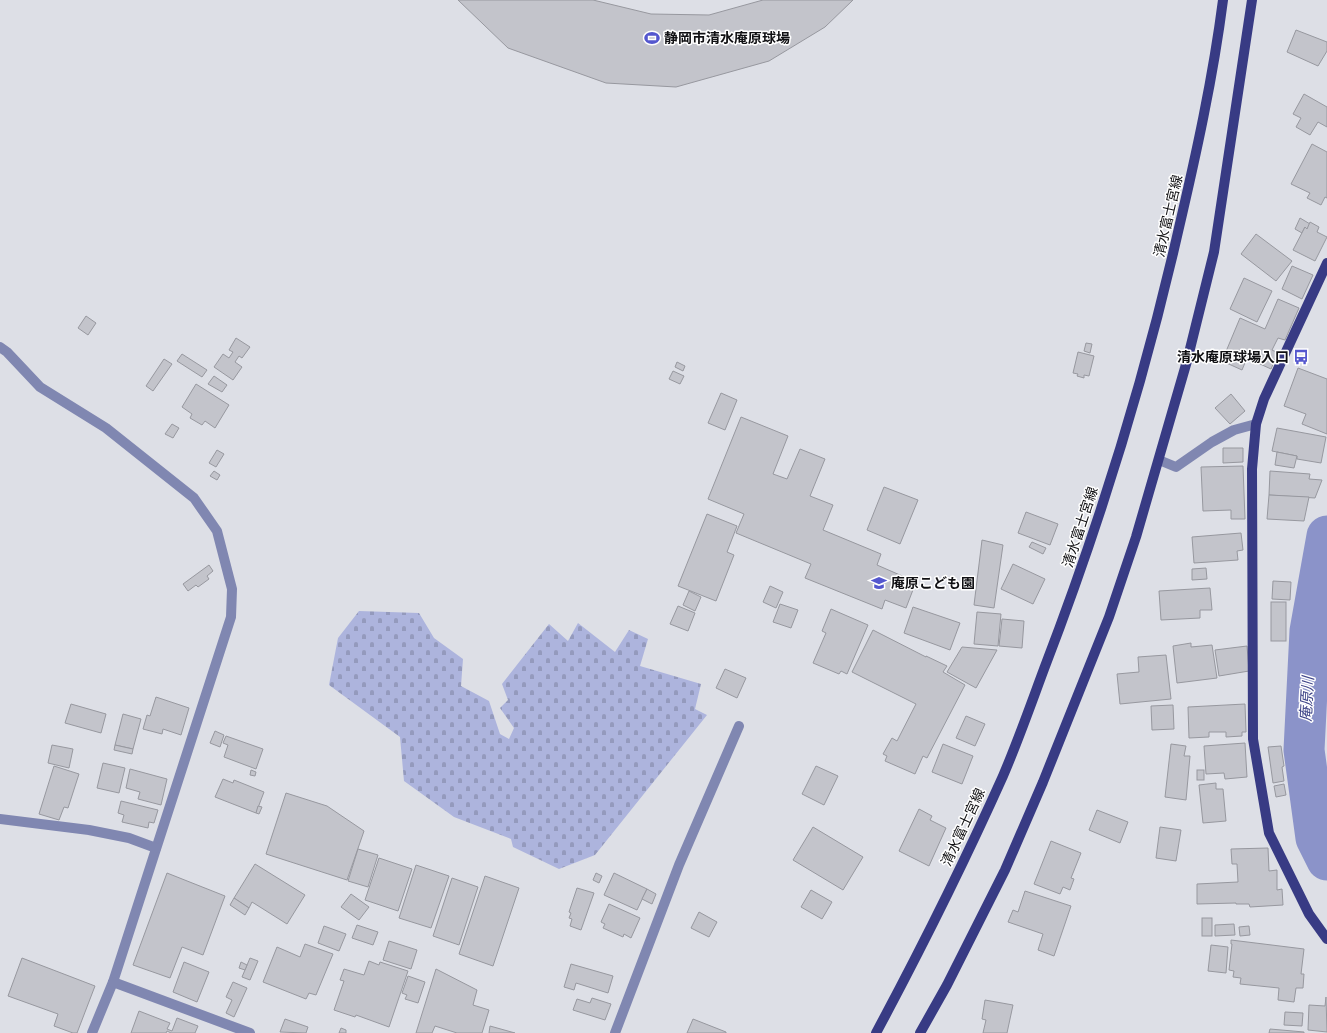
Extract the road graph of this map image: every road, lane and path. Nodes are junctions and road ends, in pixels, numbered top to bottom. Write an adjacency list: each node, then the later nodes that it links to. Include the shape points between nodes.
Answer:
1 (1223, 0): 15 (main road, 清水富士宮線, via 1195,158 1170,268 1144,369 1091,540 1004,774 945,898)
2 (1252, 0): 6 (main road, via 1214,252)
3 (1327, 263): 5 (main road, via 1264,399)
4 (0, 347): 9 (street, via 40,387 106,428 194,498 217,531 232,589 231,617)
5 (1256, 424): 6 (street, via 1234,430 1176,467); 10 (main road, via 1252,469 1253,739 1269,833 1310,914)
6 (1159, 460): 16 (main road, via 1109,617 1044,782 1004,870 947,985)
7 (739, 726): 14 (street, via 678,865)
8 (0, 819): 9 (street, via 89,830 129,838)
9 (156, 848): 11 (street)
10 (1327, 939)
11 (113, 982): 12 (street); 13 (street)
12 (92, 1033)
13 (250, 1033)
14 (615, 1033)
15 (876, 1033)
16 (920, 1033)

